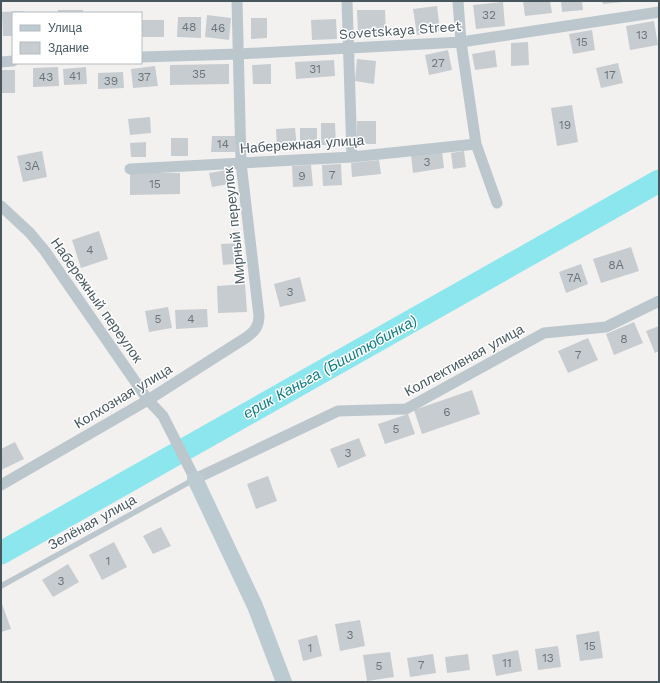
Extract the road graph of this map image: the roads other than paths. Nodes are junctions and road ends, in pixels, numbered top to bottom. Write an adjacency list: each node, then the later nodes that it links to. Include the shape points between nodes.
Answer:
1 (237, 1): 7 (street, Мирный переулок)
2 (347, 1): 6 (street)
3 (458, 1): 5 (street)
4 (659, 12): 5 (street, Sovetskaya Street)
5 (460, 42): 6 (street, Sovetskaya Street); 11 (street)
6 (349, 49): 7 (street, Sovetskaya Street); 12 (street)
7 (239, 54): 8 (street, Sovetskaya Street); 13 (street, Мирный переулок)
8 (142, 57)
9 (1, 62): 10 (street)
10 (12, 62)
11 (476, 144): 12 (street, Набережная улица); 15 (street)
12 (352, 157): 13 (street, Набережная улица)
13 (241, 163): 14 (street, Набережная улица); 18 (street, Мирный переулок, via 259,316)
14 (130, 169)
15 (497, 203)
16 (1, 206): 19 (street, Набережный переулок, via 45,251)
17 (659, 301): 20 (street, Коллективная улица, via 606,327 544,333 406,409 338,411)
18 (257, 328): 19 (street, Колхозная улица)
19 (148, 400): 20 (street, Набережный переулок, via 163,416); 21 (street, Колхозная улица)
20 (195, 479): 22 (lane, Зелёная улица); 23 (street, via 255,606)
21 (1, 486)
22 (1, 586)
23 (281, 678)

